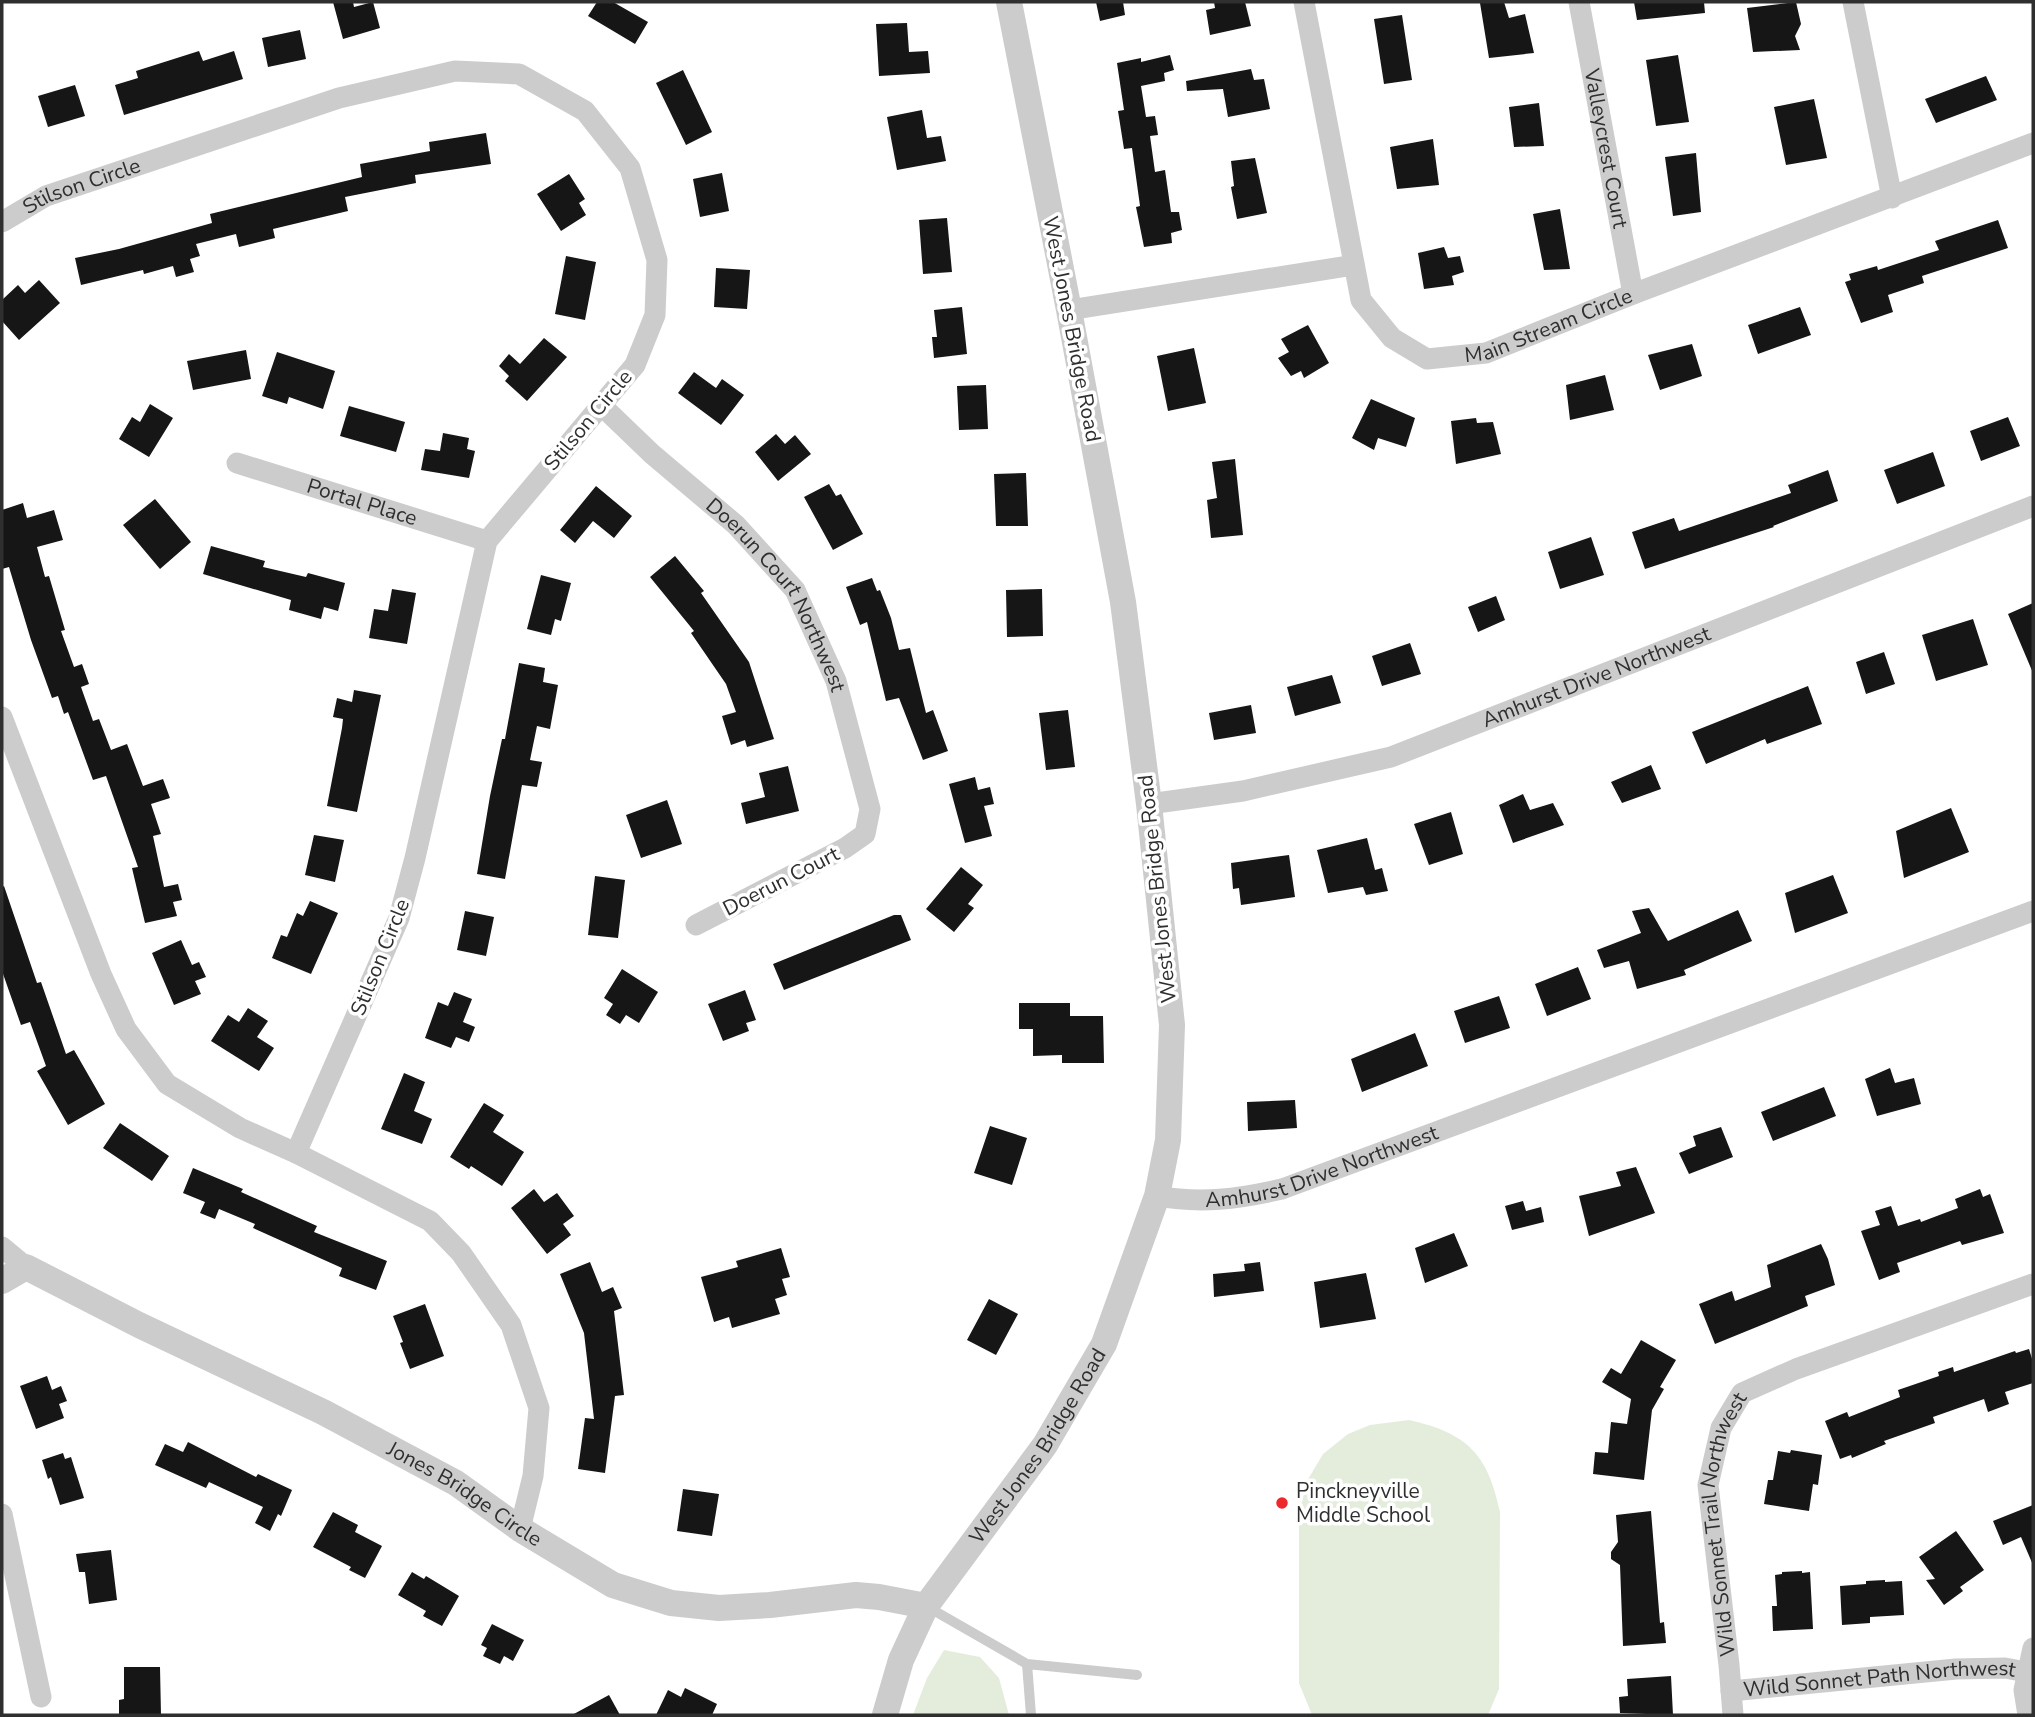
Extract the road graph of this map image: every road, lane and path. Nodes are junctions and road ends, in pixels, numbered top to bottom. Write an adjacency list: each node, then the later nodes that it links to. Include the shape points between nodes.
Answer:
1 (1009, 2): 10 (street, West Jones Bridge Road)
2 (1304, 2): 8 (street, Main Stream Circle)
3 (1579, 2): 9 (street, Valleycrest Court)
4 (1853, 2): 6 (street)
5 (2033, 143): 6 (street, Main Stream Circle)
6 (1892, 198): 9 (street, Main Stream Circle)
7 (2, 222): 11 (street, Stilson Circle, via 46,196 339,98 455,71 519,74 584,111 630,168 657,260 655,315 635,365)
8 (1354, 265): 9 (street, Main Stream Circle, via 1361,300 1392,338 1427,359 1486,353); 10 (street)
9 (1633, 294)
10 (1069, 310): 16 (street, West Jones Bridge Road, via 1123,602)
11 (601, 405): 14 (street, Stilson Circle); 17 (street, Doerun Court Northwest, via 736,524 796,590 836,681 870,809)
12 (237, 463): 14 (street, Portal Place)
13 (2033, 506): 16 (street, Amhurst Drive Northwest, via 1391,757 1242,791)
14 (487, 541): 20 (street, Stilson Circle, via 399,918)
15 (2, 717): 20 (street, via 101,974 127,1029 167,1084 240,1128)
16 (1149, 804): 21 (street, West Jones Bridge Road, via 1172,1025 1168,1140)
17 (866, 834): 19 (street, Doerun Court)
18 (2033, 911): 21 (street, Amhurst Drive Northwest, via 1282,1189 1238,1199 1182,1201)
19 (696, 925)
20 (296, 1153): 27 (street, via 430,1222 461,1253 511,1325 539,1408 533,1476)
21 (1157, 1196): 28 (street, West Jones Bridge Road, via 1104,1344 1045,1445)
22 (2, 1247): 23 (street)
23 (26, 1267): 24 (street); 27 (street, Jones Bridge Circle, via 323,1412 456,1483)
24 (2, 1281)
25 (2033, 1284): 33 (street, Wild Sonnet Trail Northwest, via 1796,1369 1742,1394 1721,1428 1709,1485)
26 (2, 1514): 34 (street)
27 (520, 1529): 28 (street, Jones Bridge Circle, via 612,1585 671,1603 719,1608 856,1595)
28 (926, 1606): 30 (lane); 35 (street, West Jones Bridge Road, via 901,1660)
29 (2033, 1648): 31 (street)
30 (1027, 1664): 32 (lane); 36 (lane)
31 (2026, 1672): 33 (street, Wild Sonnet Path Northwest, via 1956,1669); 38 (street)
32 (1137, 1675)
33 (1731, 1691): 37 (street, Wild Sonnet Trail Northwest)
34 (41, 1697)
35 (885, 1715)
36 (1031, 1715)
37 (1732, 1715)
38 (2028, 1715)

